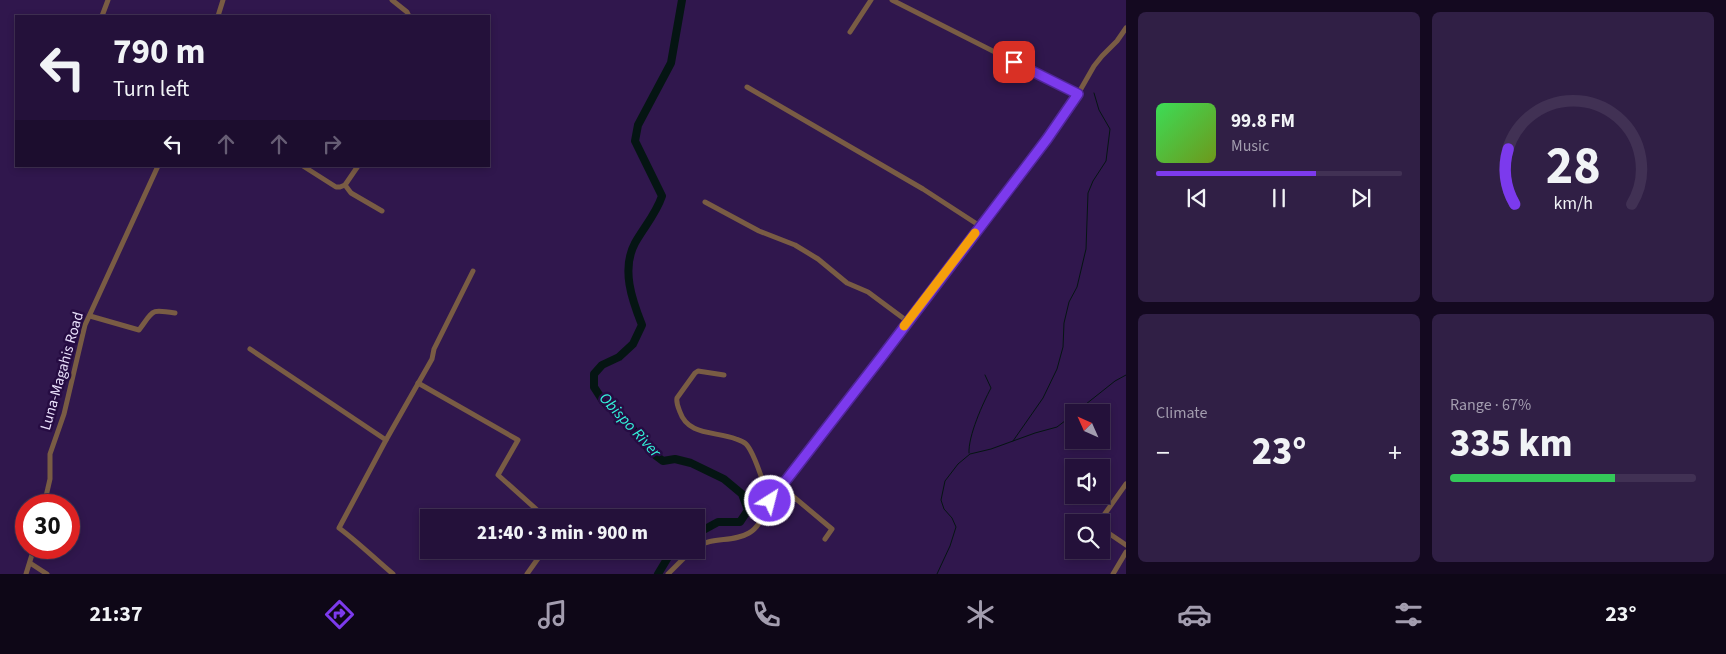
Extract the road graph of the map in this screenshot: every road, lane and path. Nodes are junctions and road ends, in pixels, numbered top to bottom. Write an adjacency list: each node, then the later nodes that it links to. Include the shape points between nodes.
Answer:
1 (108, 0): 6 (street)
2 (224, 0): 7 (street)
3 (392, 0): 8 (street)
4 (870, 0): 10 (street)
5 (892, 0): 12 (street)
6 (102, 15)
7 (218, 15)
8 (408, 15)
9 (1126, 28): 12 (street, via 1094,66)
10 (850, 32)
11 (747, 87): 19 (street, via 923,189)
12 (1078, 94): 19 (street)
13 (156, 167): 22 (street, Luna-Magahis Road)
14 (305, 167): 16 (street, via 336,187)
15 (357, 167): 16 (street)
16 (345, 185): 18 (street, via 352,193)
17 (705, 202): 23 (street, via 758,231 795,245 847,283 868,292)
18 (382, 211)
19 (980, 226): 23 (street)
20 (473, 272): 26 (street)
21 (175, 314): 22 (street, via 153,311 139,330)
22 (90, 316): 30 (street, Luna-Magahis Road, via 50,454)
23 (908, 321): 28 (street)
24 (250, 349): 27 (street)
25 (724, 375): 31 (street, via 698,371 676,401 685,421 699,431 724,434 747,445)
26 (418, 383): 27 (street); 32 (street, via 518,440 498,475)
27 (386, 440): 45 (street, via 339,528)
28 (783, 482): 31 (street); 35 (street, via 789,493 832,530)
29 (1126, 484): 33 (street)
30 (47, 494)
31 (770, 501): 36 (street, via 750,533)
32 (536, 509)
33 (1105, 514)
34 (1110, 534): 37 (street)
35 (825, 539)
36 (705, 543)
37 (1126, 546)
38 (1126, 552): 48 (street)
39 (31, 559): 42 (street)
40 (538, 559): 46 (street)
41 (683, 559): 47 (street)
42 (30, 563): 43 (street); 44 (street)
43 (26, 574)
44 (47, 574)
45 (394, 574)
46 (527, 574)
47 (668, 574)
48 (1113, 574)

